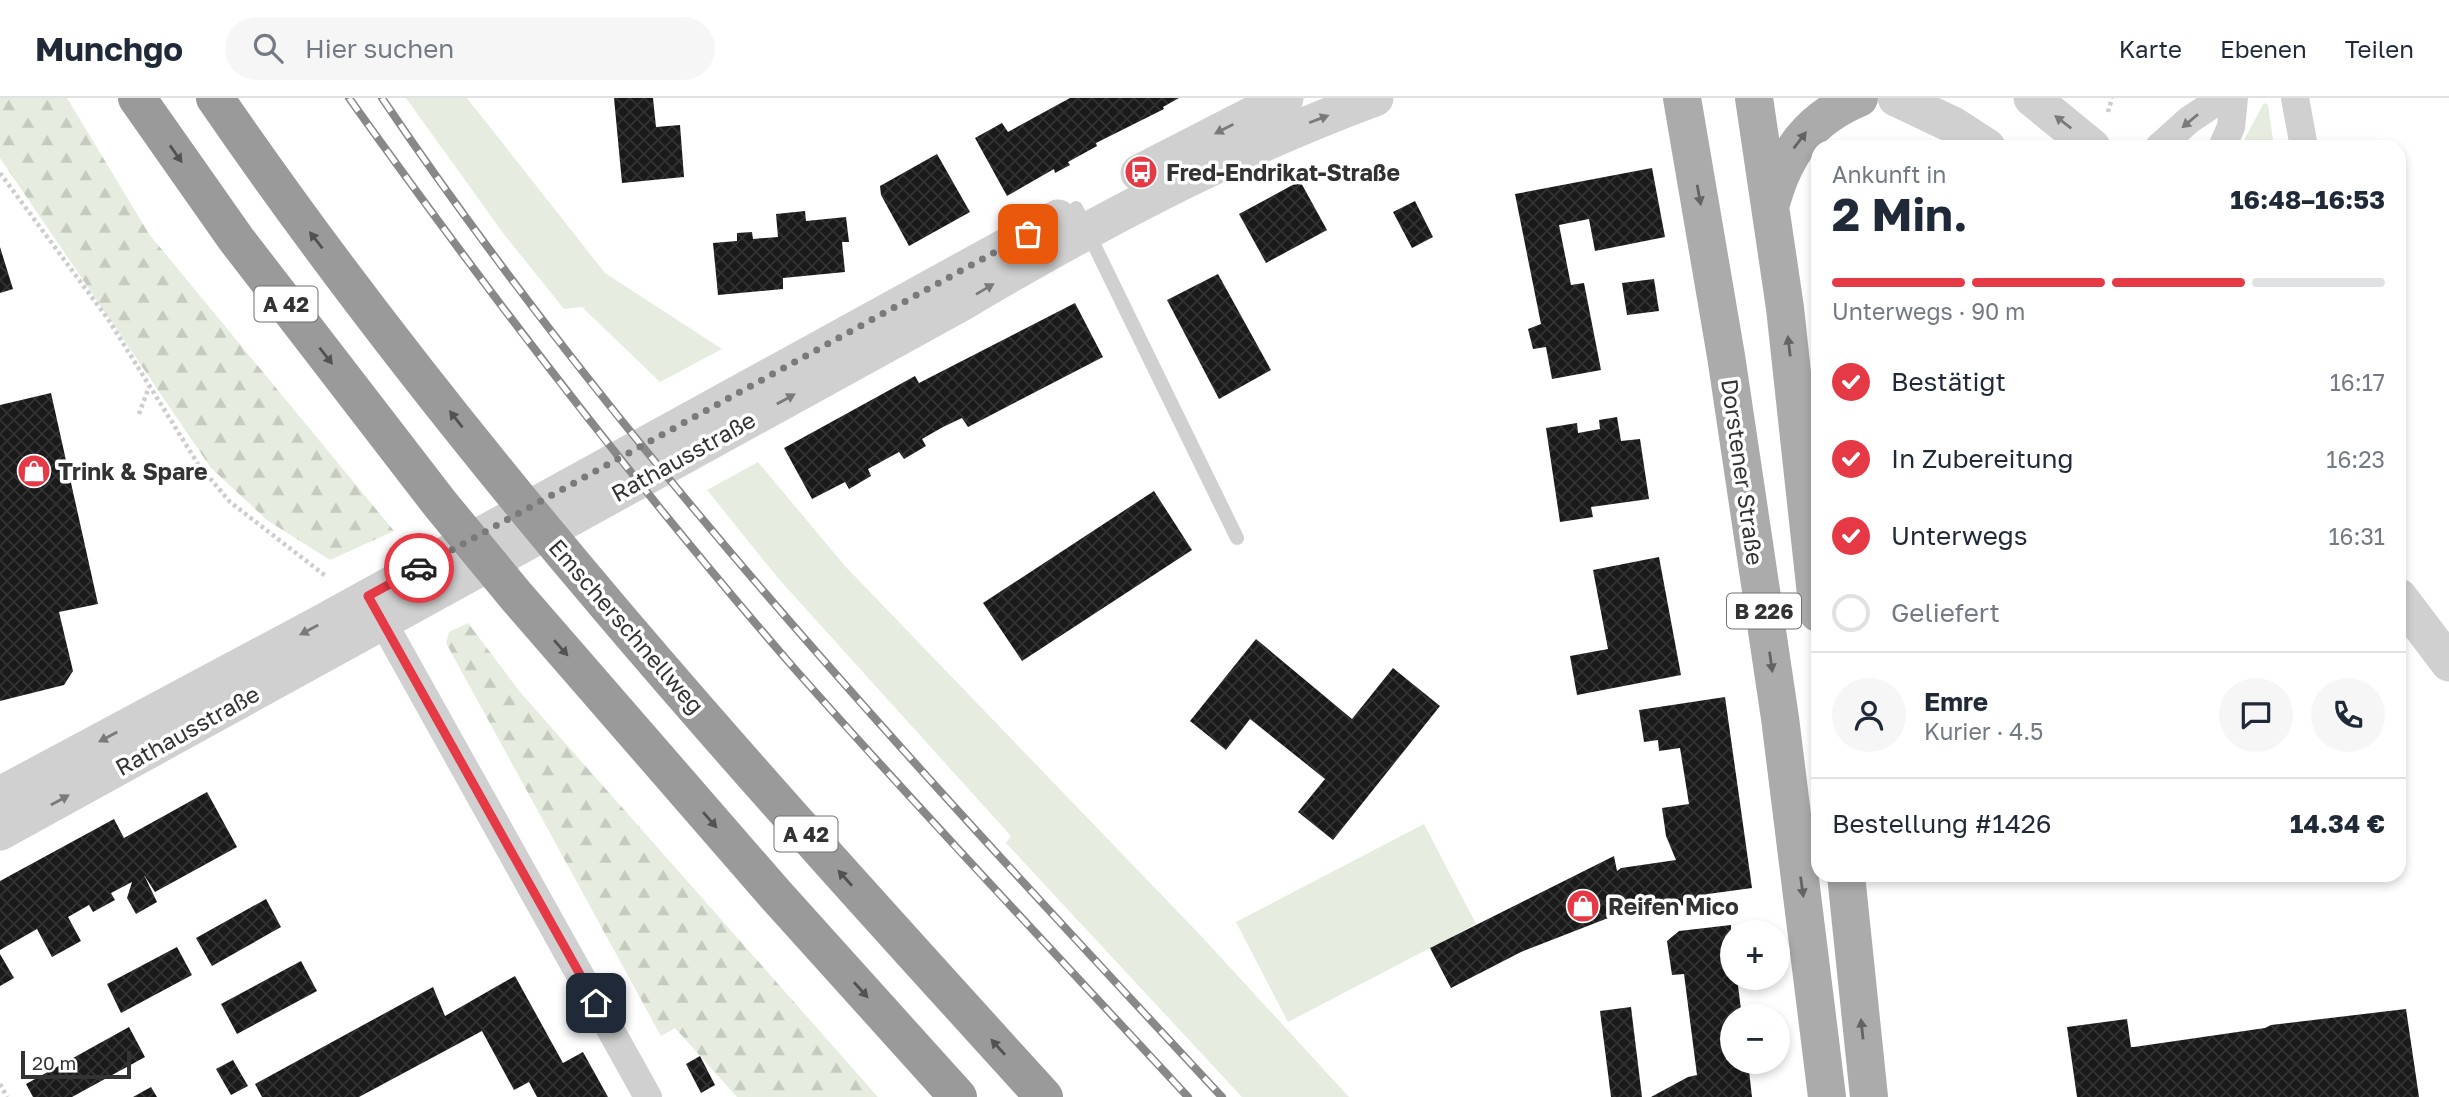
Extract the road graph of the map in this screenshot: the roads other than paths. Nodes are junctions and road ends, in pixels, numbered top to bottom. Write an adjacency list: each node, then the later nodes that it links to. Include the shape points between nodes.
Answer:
1 (137, 98): 29 (highway, A 42, one-way to 29, via 236,239 441,505 775,894)
2 (215, 98): 30 (highway, Emscherschnellweg / A 42, one-way to 2, via 835,868 574,565 288,204)
3 (1285, 98): 19 (street, Rathausstraße, one-way to 19)
4 (1375, 98): 19 (street, Rathausstraße, one-way to 4)
5 (1682, 98): 31 (main road, Dorstener Straße / B 226, one-way to 31, via 1780,718)
6 (1754, 98): 18 (main road, B 226)
7 (1859, 98): 18 (main road, B 226, one-way to 7, via 1780,171 1795,145 1812,125)
8 (1896, 98): 13 (street)
9 (2032, 98): 14 (street, one-way to 9)
10 (2222, 98): 15 (street, one-way to 15)
11 (2234, 98): 16 (street)
12 (2295, 98): 17 (street)
13 (1976, 140)
14 (2083, 140)
15 (2168, 140)
16 (2225, 140)
17 (2303, 140)
18 (1771, 202): 21 (main road, B 226, one-way to 18)
19 (1081, 218): 20 (lane); 23 (street, Rathausstraße, via 961,303)
20 (1237, 538)
21 (1811, 552)
22 (2406, 606): 24 (street)
23 (376, 609): 25 (street, Rathausstraße, one-way to 25); 26 (street, Rathausstraße, one-way to 23); 28 (street)
24 (2449, 663)
25 (0, 795)
26 (0, 832)
27 (1847, 882): 32 (main road, one-way to 27)
28 (648, 1097)
29 (958, 1097)
30 (1044, 1097)
31 (1827, 1097)
32 (1869, 1097)

